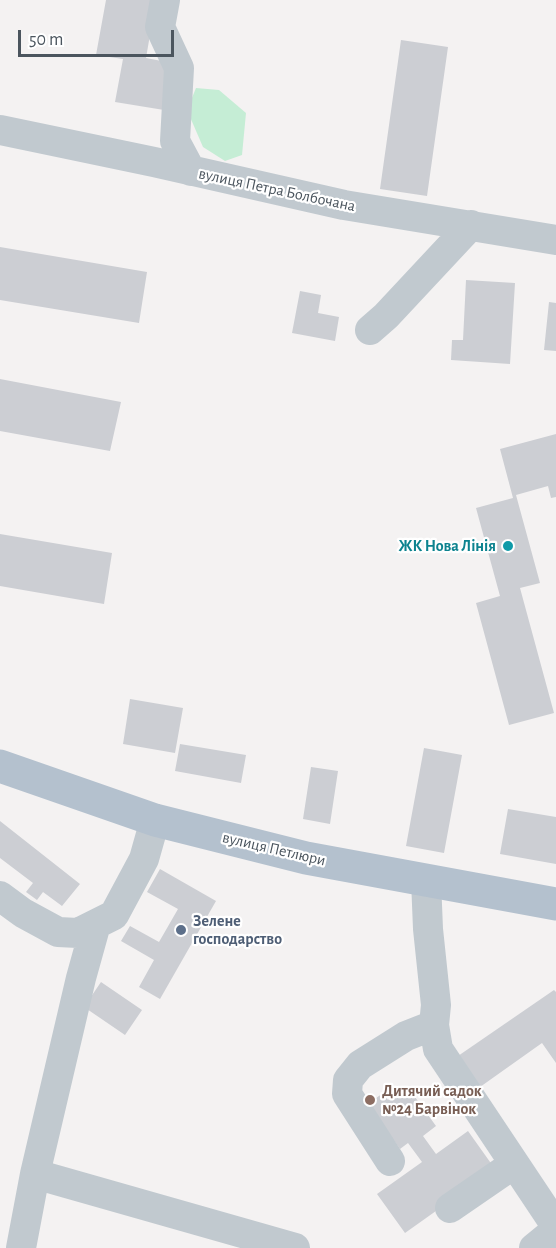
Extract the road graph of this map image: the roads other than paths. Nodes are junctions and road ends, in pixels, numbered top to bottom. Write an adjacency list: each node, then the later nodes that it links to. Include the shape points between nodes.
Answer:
1 (165, 0): 3 (street, via 160,27 179,68 175,141)
2 (0, 130): 3 (street, вулиця Петра Болбочана)
3 (191, 171): 4 (street, вулиця Петра Болбочана, via 344,205)
4 (471, 225): 5 (street, вулиця Петра Болбочана); 6 (street)
5 (556, 240)
6 (370, 330)
7 (0, 766): 8 (main road, вулиця Петлюри)
8 (155, 820): 9 (main road, вулиця Петлюри, via 306,858); 12 (street, via 144,859 114,915)
9 (426, 880): 11 (main road, вулиця Петлюри); 13 (street, via 436,1005)
10 (0, 896): 12 (street, via 58,932 78,933)
11 (556, 904)
12 (96, 924): 16 (street)
13 (434, 1025): 14 (street, via 406,1036 360,1065 348,1080 347,1094); 15 (street, via 438,1049)
14 (390, 1161)
15 (514, 1164): 17 (street); 18 (street)
16 (35, 1174): 19 (street); 20 (street)
17 (450, 1208)
18 (556, 1228): 21 (street)
19 (21, 1248)
20 (295, 1248)
21 (534, 1248)

